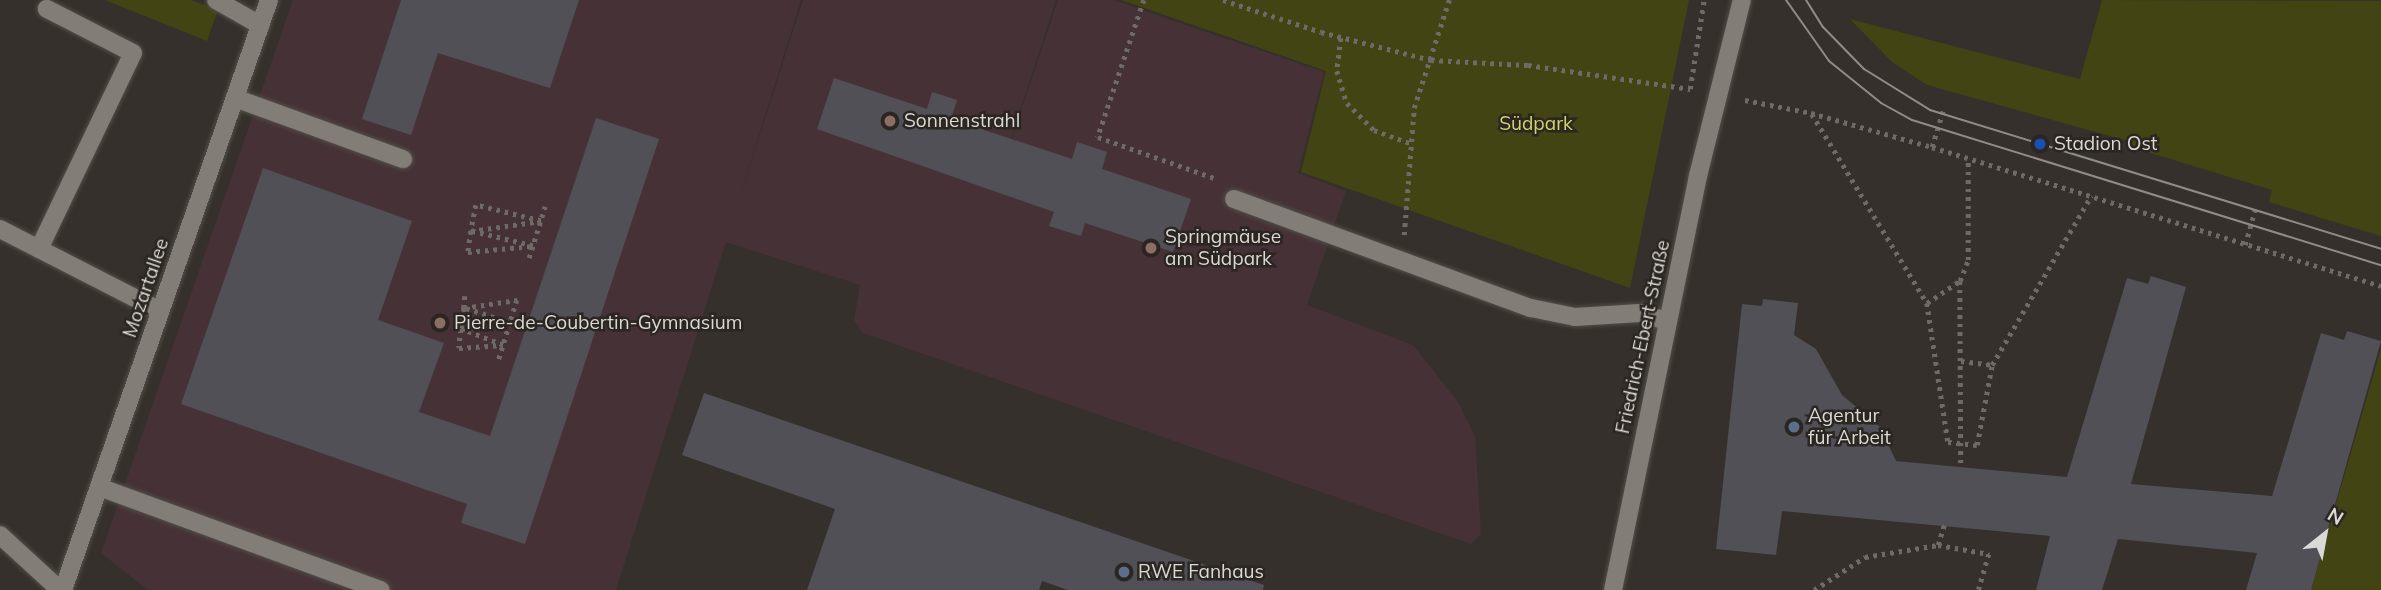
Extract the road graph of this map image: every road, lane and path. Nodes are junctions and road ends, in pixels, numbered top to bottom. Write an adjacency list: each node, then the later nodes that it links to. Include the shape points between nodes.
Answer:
1 (216, 0): 10 (street)
2 (269, 0): 10 (street, Mozartallee)
3 (1144, 0): 23 (path, via 1098,137 1216,177)
4 (1223, 0): 11 (path)
5 (1449, 0): 12 (path)
6 (1704, 0): 12 (path, via 1690,89 1528,65)
7 (1732, 0): 13 (street, Friedrich-Ebert-Straße)
8 (1742, 0): 13 (street, Friedrich-Ebert-Straße)
9 (47, 9): 31 (street, via 133,53)
10 (260, 25): 14 (street, Mozartallee)
11 (1340, 38): 12 (path); 18 (path, via 1337,71 1347,103 1374,130)
12 (1430, 60): 18 (path, via 1414,108)
13 (1716, 93): 40 (street, Friedrich-Ebert-Straße)
14 (235, 97): 20 (street); 39 (street, Mozartallee)
15 (1745, 100): 17 (path)
16 (1944, 107): 19 (path)
17 (1811, 113): 19 (path); 37 (path)
18 (1410, 143): 33 (path)
19 (1932, 147): 21 (path)
20 (403, 159)
21 (1968, 159): 22 (path); 34 (path, via 1968,260)
22 (2091, 195): 30 (path); 46 (path)
23 (1234, 199): 33 (street)
24 (545, 206): 26 (path)
25 (2256, 206): 30 (path)
26 (541, 221): 28 (path); 28 (path, via 476,205); 29 (path)
27 (0, 229): 31 (street)
28 (471, 231): 29 (path); 29 (path, via 468,252)
29 (533, 246): 32 (path)
30 (2245, 246): 35 (path)
31 (39, 249): 39 (street)
32 (529, 258)
33 (1402, 258): 40 (street, via 1531,308 1575,317 1640,313)
34 (1960, 281): 37 (path); 45 (path)
35 (2381, 286)
36 (465, 296): 38 (path)
37 (1927, 303): 47 (path, via 1948,442)
38 (464, 308): 41 (path); 41 (path, via 517,300); 42 (path)
39 (160, 311): 49 (street, Mozartallee)
40 (1667, 321): 55 (street, Friedrich-Ebert-Straße)
41 (510, 323): 42 (path); 43 (path)
42 (461, 329): 43 (path); 43 (path, via 459,348)
43 (503, 345): 44 (path)
44 (498, 362)
45 (1961, 362): 46 (path); 47 (path)
46 (1992, 365): 47 (path, via 1977,445)
47 (1962, 444): 48 (path)
48 (1961, 467)
49 (99, 487): 53 (street, Mozartallee); 54 (street)
50 (1944, 526): 52 (path)
51 (0, 536): 53 (street)
52 (1938, 545): 56 (path, via 1865,557); 57 (path, via 1989,554)
53 (62, 590)
54 (381, 590)
55 (1614, 590)
56 (1814, 590)
57 (1979, 590)

